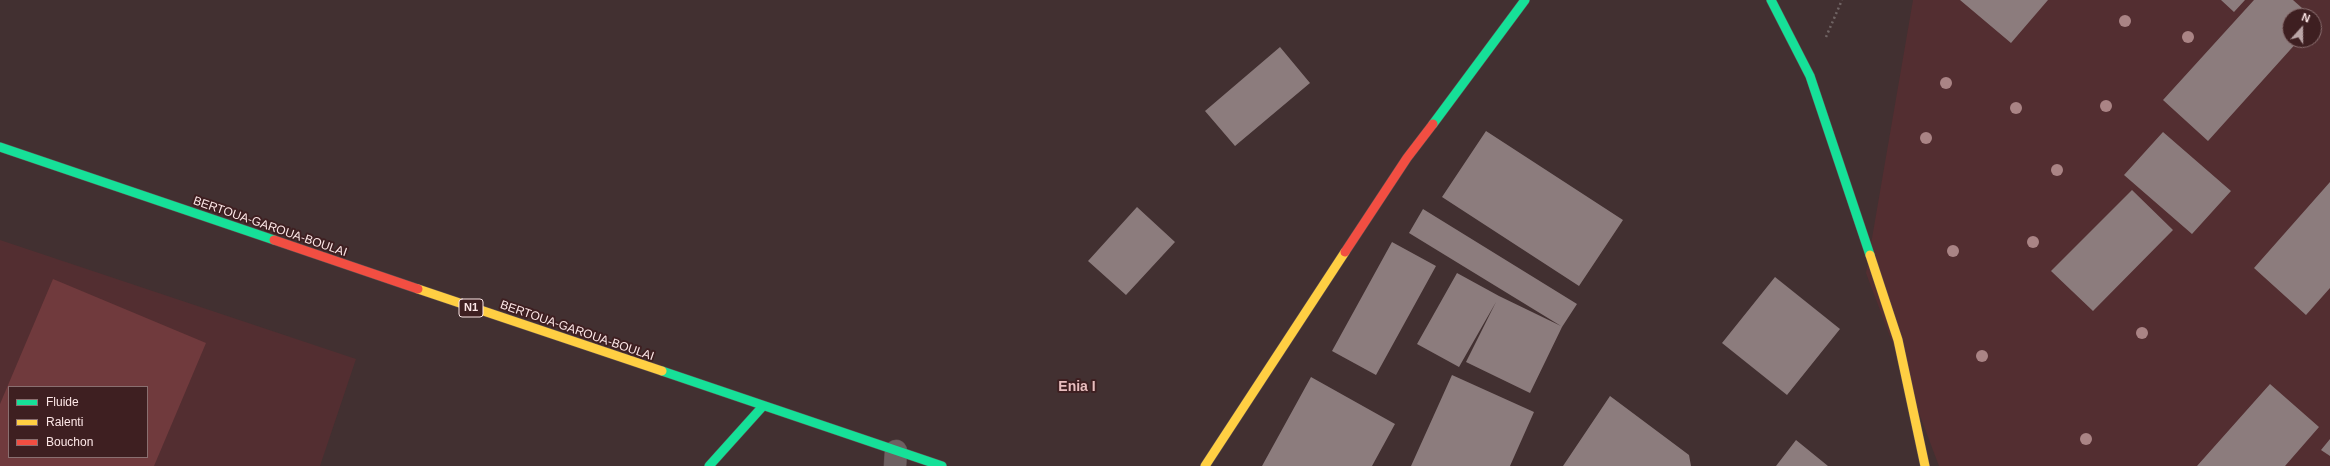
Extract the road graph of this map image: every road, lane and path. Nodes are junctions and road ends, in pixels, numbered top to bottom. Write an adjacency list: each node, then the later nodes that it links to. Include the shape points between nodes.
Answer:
1 (1525, 0): 8 (main road, via 1407,158)
2 (1771, 0): 9 (main road, via 1810,76 1898,340)
3 (0, 147): 4 (main road, BERTOUA-GAROUA-BOULAI / N1)
4 (763, 406): 5 (main road, BERTOUA-GAROUA-BOULAI / N1); 6 (main road)
5 (895, 459): 7 (main road, BERTOUA-GAROUA-BOULAI / N1)
6 (709, 466)
7 (942, 466)
8 (1205, 466)
9 (1925, 466)

